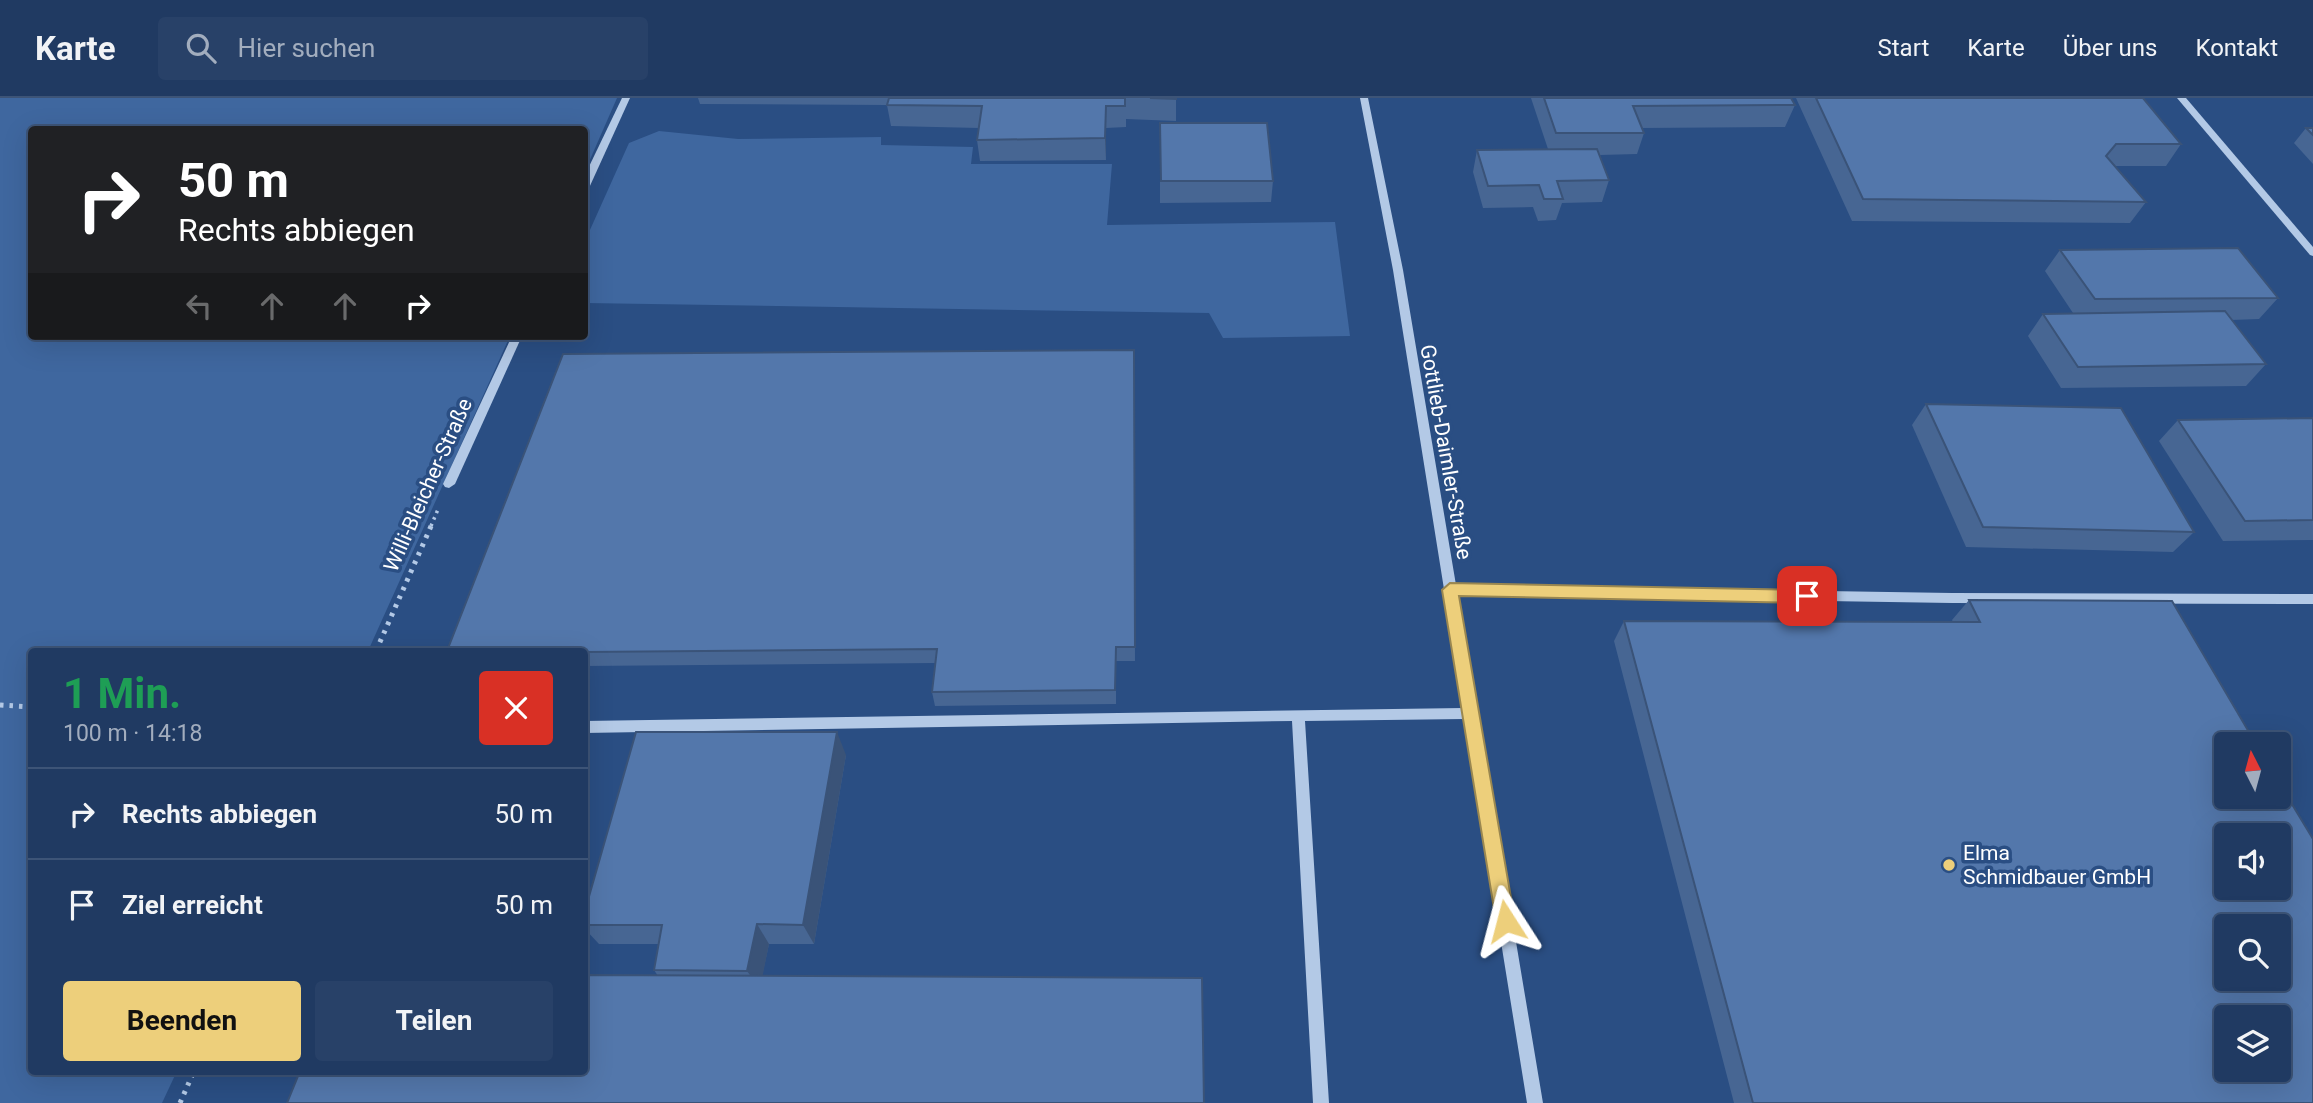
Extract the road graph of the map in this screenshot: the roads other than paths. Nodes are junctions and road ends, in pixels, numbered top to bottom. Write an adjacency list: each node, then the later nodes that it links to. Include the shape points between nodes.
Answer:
1 (626, 98): 4 (street)
2 (1364, 98): 8 (street, Gottlieb-Daimler-Straße, via 1398,270)
3 (2180, 98): 5 (street)
4 (588, 179)
5 (2313, 253)
6 (515, 340): 7 (street, Willi-Bleicher-Straße)
7 (449, 484)
8 (1450, 590): 9 (street); 10 (street, Gottlieb-Daimler-Straße)
9 (2313, 599)
10 (1471, 713): 11 (street); 14 (street, Gottlieb-Daimler-Straße)
11 (1298, 715): 12 (street); 13 (lane)
12 (588, 727)
13 (1321, 1103)
14 (1535, 1103)

